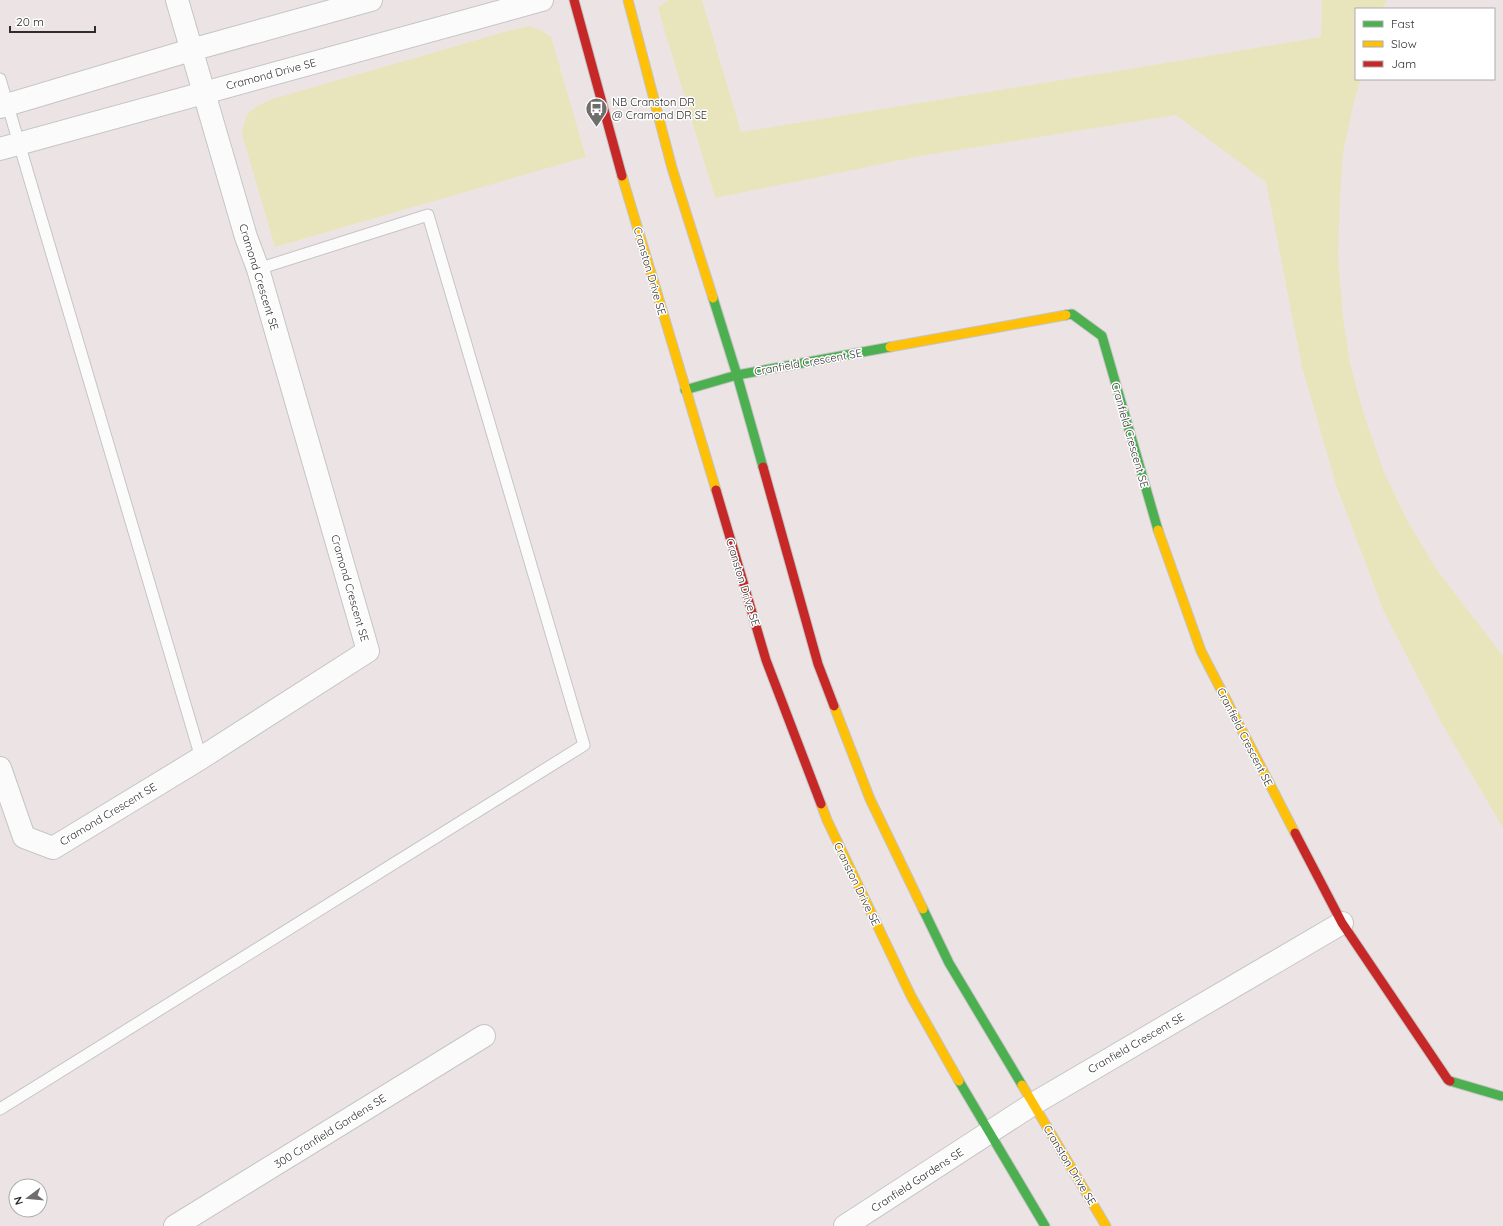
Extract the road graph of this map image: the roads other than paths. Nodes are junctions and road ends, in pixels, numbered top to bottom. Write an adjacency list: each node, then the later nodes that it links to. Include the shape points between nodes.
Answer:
1 (177, 0): 6 (street, Cramond Crescent SE)
2 (371, 0): 6 (street)
3 (542, 0): 8 (street, Cramond Drive SE)
4 (574, 0): 13 (street, Cranston Drive SE)
5 (628, 0): 12 (street, Cranston Drive SE, via 672,168)
6 (191, 50): 8 (street, Cramond Crescent SE); 9 (street)
7 (0, 79): 9 (lane)
8 (203, 92): 10 (street, Cramond Drive SE); 11 (street, Cramond Crescent SE)
9 (4, 106): 10 (lane)
10 (10, 146): 14 (lane)
11 (258, 269): 14 (street, Cramond Crescent SE, via 368,651); 20 (lane, via 428,215 584,745)
12 (737, 375): 13 (street, Cranfield Crescent SE); 16 (street, Cranfield Crescent SE, via 1072,314 1102,336 1153,516 1202,652); 19 (street, Cranston Drive SE, via 818,664 870,799 949,963)
13 (685, 390): 21 (street, Cranston Drive SE, via 766,660 827,820 911,996)
14 (201, 758): 15 (street, Cramond Crescent SE, via 53,848 24,837)
15 (0, 768)
16 (1342, 923): 18 (street, Cranfield Crescent SE, via 1448,1080); 19 (street, Cranfield Crescent SE)
17 (484, 1036): 22 (street, 300 Cranfield Gardens SE)
18 (1501, 1096)
19 (1033, 1104): 21 (street); 25 (street, Cranston Drive SE)
20 (0, 1109)
21 (989, 1133): 23 (street, Cranfield Gardens SE); 24 (street, Cranston Drive SE)
22 (175, 1226)
23 (845, 1226)
24 (1045, 1226)
25 (1106, 1226)

